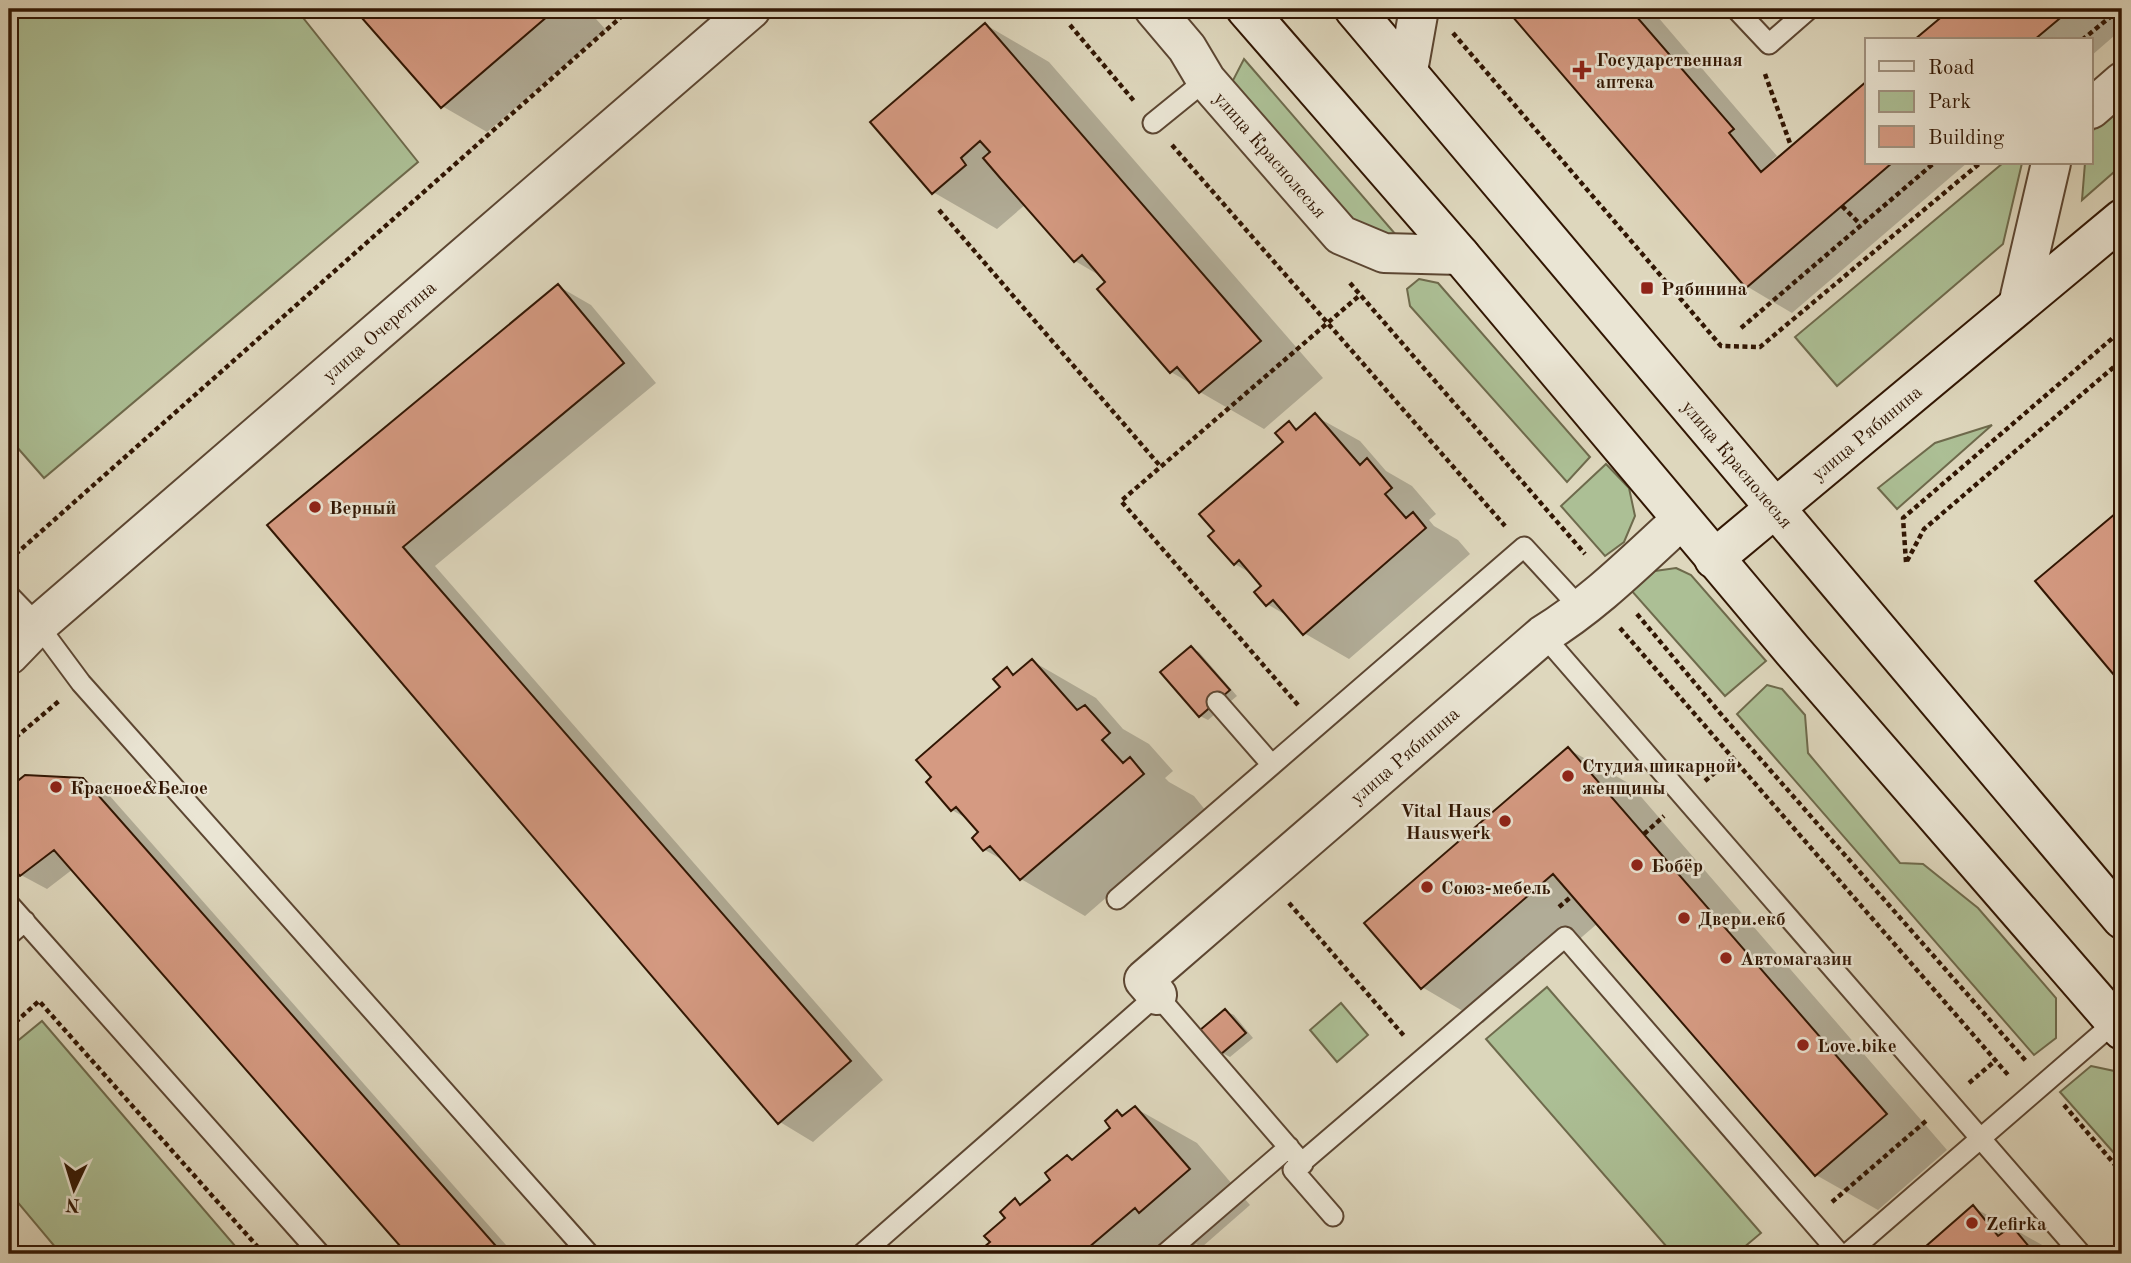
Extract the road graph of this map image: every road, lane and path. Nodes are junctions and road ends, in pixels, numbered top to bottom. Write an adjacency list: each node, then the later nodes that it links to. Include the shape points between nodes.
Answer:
1 (630, 9): 38 (path)
2 (751, 9): 41 (street, улица Очеретина)
3 (1154, 9): 14 (street, улица Краснолесья, via 1187,48)
4 (1246, 9): 25 (street)
5 (1354, 9): 13 (street, улица Краснолесья)
6 (1419, 9): 13 (street)
7 (1736, 9): 8 (lane, via 1769,44)
8 (1809, 9)
9 (2120, 9): 12 (path)
10 (1070, 25): 17 (path)
11 (1451, 30): 19 (path, via 1721,346 1760,347)
12 (2084, 38)
13 (1408, 71): 34 (street, улица Краснолесья)
14 (1206, 80): 17 (lane); 25 (street, улица Краснолесья, via 1341,235 1384,253)
15 (2122, 82): 16 (street)
16 (2092, 108)
17 (1153, 123): 29 (path)
18 (1933, 164): 24 (path)
19 (1979, 164)
20 (2051, 164): 28 (street)
21 (1842, 206): 24 (path)
22 (939, 210): 33 (path)
23 (2122, 219): 28 (street, улица Рябинина)
24 (1860, 224): 30 (path)
25 (1460, 255): 35 (street)
26 (1342, 274): 27 (path)
27 (1360, 295): 29 (path); 40 (path)
28 (2018, 304): 34 (street, улица Рябинина)
29 (1328, 322): 33 (path); 36 (path)
30 (1741, 328)
31 (2122, 330): 32 (path, via 1903,518 1906,562 1924,529)
32 (2122, 360)
33 (1161, 467): 46 (path, via 1121,501)
34 (1775, 507): 37 (street, улица Рябинина); 53 (street, улица Краснолесья)
35 (1681, 520): 37 (street); 40 (street, улица Рябинина)
36 (1524, 547): 40 (lane); 46 (lane)
37 (1714, 559): 57 (street)
38 (9, 560)
39 (9, 595): 41 (lane)
40 (1598, 596): 42 (street, улица Рябинина); 59 (path, via 1720,713); 60 (path, via 1615,622)
41 (38, 625): 43 (street, улица Очеретина); 44 (lane)
42 (1544, 635): 56 (street, улица Рябинина, via 1144,980); 61 (lane)
43 (9, 654)
44 (81, 683): 47 (path); 68 (lane)
45 (1217, 702): 48 (lane)
46 (1316, 727): 48 (lane)
47 (9, 743)
48 (1272, 765): 50 (lane)
49 (1572, 896): 52 (path)
50 (1117, 899)
51 (9, 904): 54 (lane)
52 (1559, 907)
53 (2122, 919)
54 (25, 921): 55 (lane); 67 (lane)
55 (9, 935)
56 (1157, 995): 62 (lane); 69 (lane)
57 (2119, 1026): 59 (lane)
58 (9, 1028): 66 (path, via 39,1001)
59 (2045, 1083): 60 (lane); 64 (path)
60 (2028, 1098): 61 (lane)
61 (1981, 1138): 72 (lane); 73 (lane)
62 (1289, 1147): 63 (lane); 70 (lane)
63 (1303, 1164): 65 (lane, via 1293,1170); 71 (lane, via 1565,937)
64 (2122, 1174)
65 (1333, 1216)
66 (264, 1254)
67 (320, 1254)
68 (589, 1254)
69 (862, 1254)
70 (1165, 1254)
71 (1840, 1254)
72 (1847, 1254)
73 (2081, 1254)

